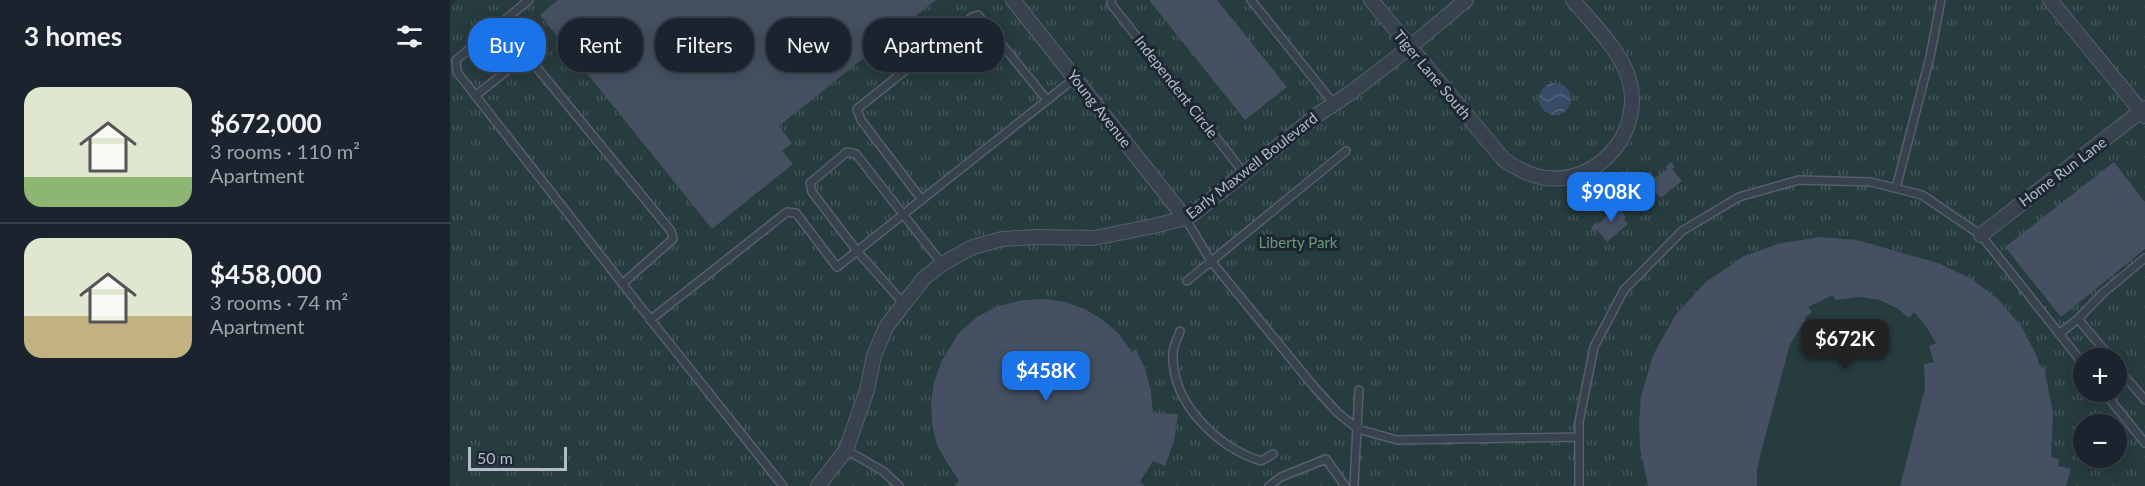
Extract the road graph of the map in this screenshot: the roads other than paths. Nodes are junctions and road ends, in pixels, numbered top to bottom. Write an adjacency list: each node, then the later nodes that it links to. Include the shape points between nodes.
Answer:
1 (529, 0): 12 (lane, via 456,60 457,72)
2 (1013, 0): 11 (street, Young Avenue)
3 (1111, 0): 17 (lane, Independent Circle)
4 (1251, 0): 14 (lane)
5 (1371, 0): 10 (street, Tiger Lane South)
6 (1466, 0): 10 (street, Early Maxwell Boulevard)
7 (1573, 0): 10 (street, Tiger Lane South, via 1614,51 1629,77 1632,92 1632,108 1623,137 1603,161 1576,175 1531,175 1504,160)
8 (1941, 0): 18 (lane)
9 (2050, 0): 15 (street)
10 (1409, 48): 14 (street, Early Maxwell Boulevard)
11 (1074, 78): 13 (lane); 21 (street, Young Avenue)
12 (475, 96): 28 (lane); 28 (lane, via 523,58 530,58 671,231 673,239)
13 (1047, 100): 19 (lane); 19 (lane, via 978,15 963,24 857,109 861,120)
14 (1334, 104): 17 (street, Early Maxwell Boulevard)
15 (2144, 112): 22 (street, Home Run Lane)
16 (1346, 151): 25 (lane)
17 (1244, 173): 21 (street, Early Maxwell Boulevard)
18 (1896, 188): 22 (lane, via 1922,195); 41 (lane, via 1871,182 1799,180 1739,197 1682,231 1624,290 1594,347)
19 (922, 200): 20 (lane)
20 (903, 215): 23 (lane); 23 (lane, via 856,154 847,152 810,183 812,192); 26 (lane)
21 (1185, 218): 25 (lane); 26 (street, Early Maxwell Boulevard, via 1094,238 1002,239)
22 (1981, 235): 33 (lane)
23 (857, 251): 29 (lane); 31 (lane, via 837,267 795,213 787,212)
24 (2145, 258): 30 (lane)
25 (1211, 261): 27 (lane); 40 (lane, via 1316,388)
26 (942, 264): 29 (street, Early Maxwell Boulevard, via 924,278)
27 (1187, 282)
28 (622, 284): 31 (lane)
29 (904, 304): 43 (street, Early Maxwell Boulevard, via 886,327 874,356)
30 (2078, 319): 33 (lane); 34 (lane)
31 (650, 320): 45 (lane)
32 (1180, 331): 44 (lane, via 1173,352 1176,379 1191,410 1207,430 1236,452 1261,461)
33 (2059, 334): 35 (lane)
34 (2103, 348)
35 (2073, 351)
36 (2127, 379): 38 (lane)
37 (1359, 390): 40 (lane)
38 (2145, 400)
39 (2112, 402): 42 (lane)
40 (1358, 429): 41 (lane, via 1397,440); 50 (lane)
41 (1579, 437): 51 (lane)
42 (2145, 443)
43 (846, 450): 46 (street, Early Maxwell Boulevard); 47 (lane, via 883,471)
44 (1273, 454)
45 (783, 486)
46 (818, 486)
47 (899, 486)
48 (1269, 486): 49 (lane, via 1326,459)
49 (1345, 486)
50 (1354, 486)
51 (1579, 486)

